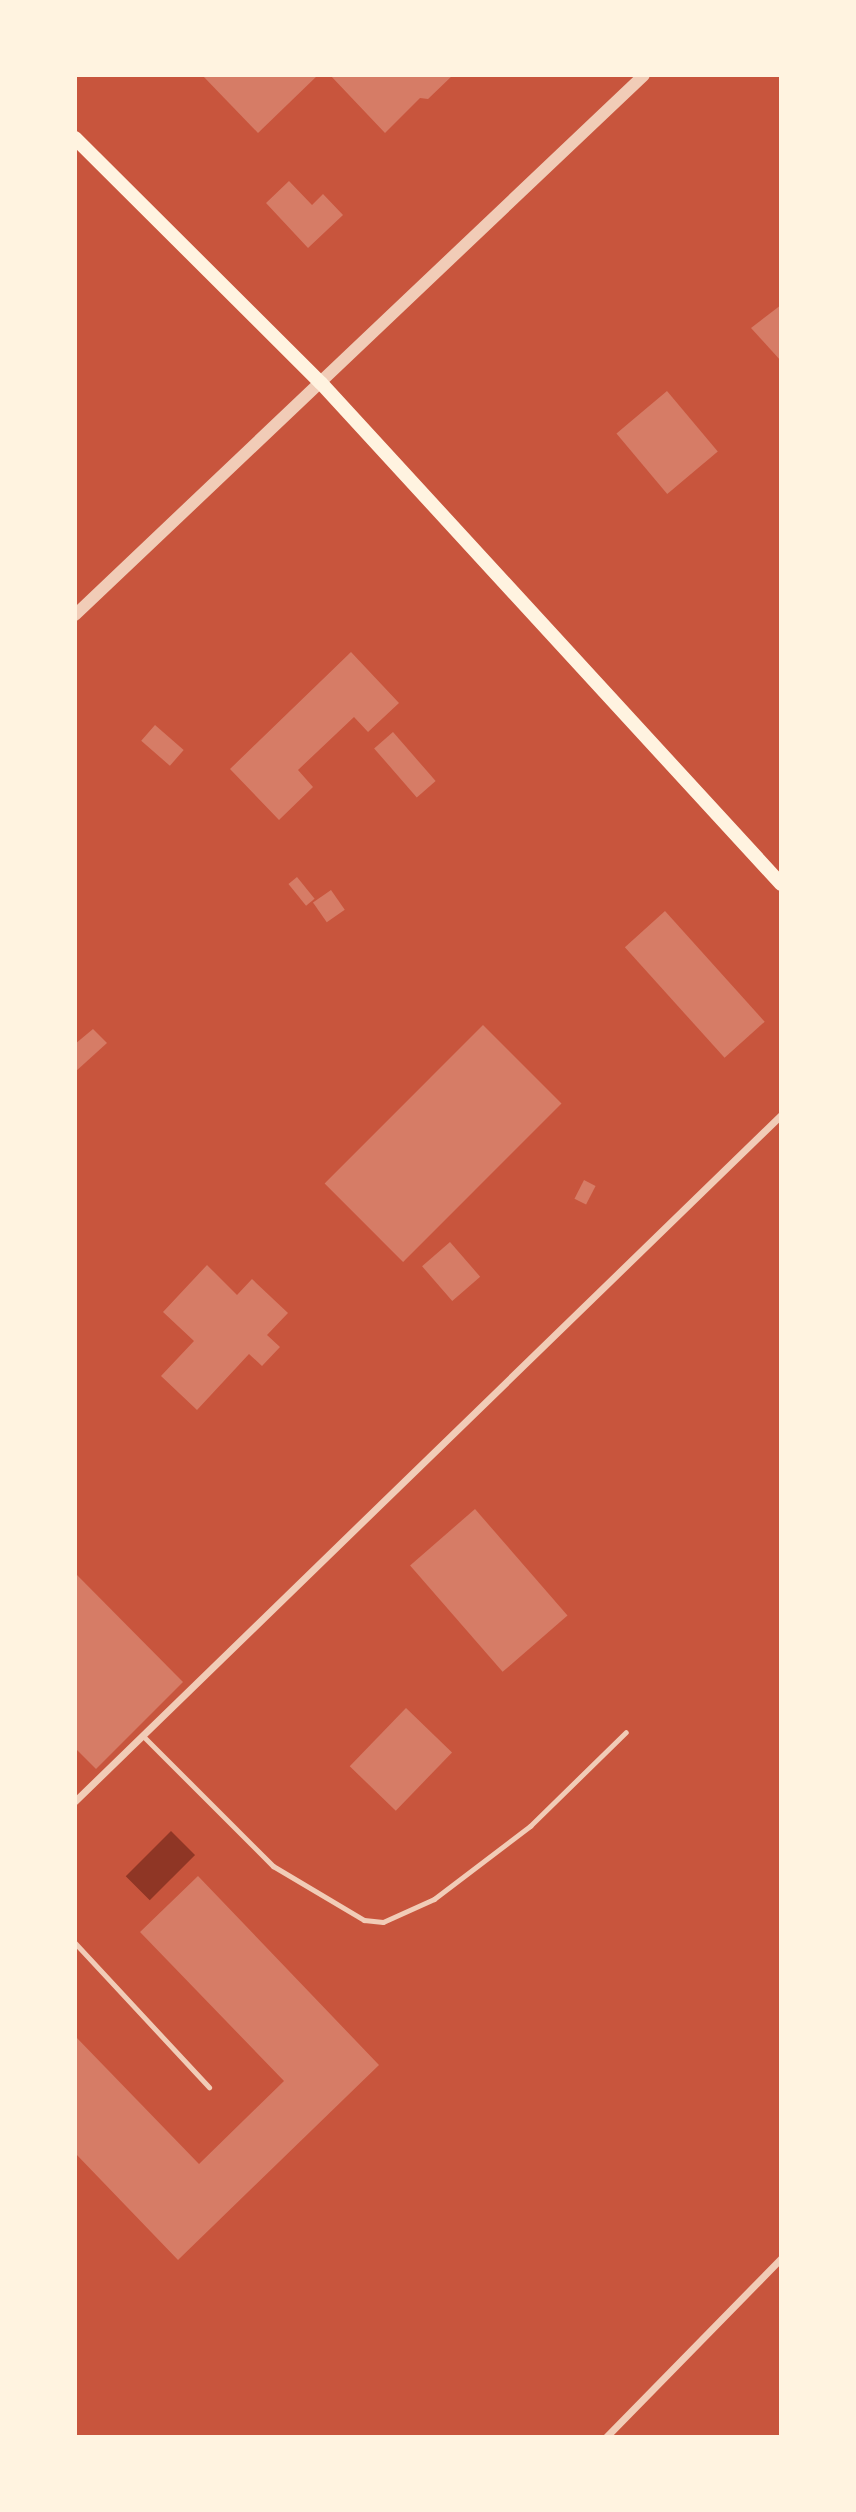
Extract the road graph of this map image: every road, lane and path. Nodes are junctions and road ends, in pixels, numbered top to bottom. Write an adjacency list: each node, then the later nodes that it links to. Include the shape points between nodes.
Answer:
1 (644, 75): 3 (street)
2 (75, 138): 3 (main road)
3 (321, 383): 4 (street); 5 (main road)
4 (75, 615)
5 (781, 884)
6 (781, 1115): 8 (street)
7 (626, 1732): 8 (lane, via 530,1826 434,1899 383,1922 364,1920 273,1866)
8 (143, 1736): 9 (street)
9 (75, 1801)
10 (75, 1943): 11 (lane)
11 (209, 2087)
12 (781, 2258): 13 (street)
13 (606, 2437)

